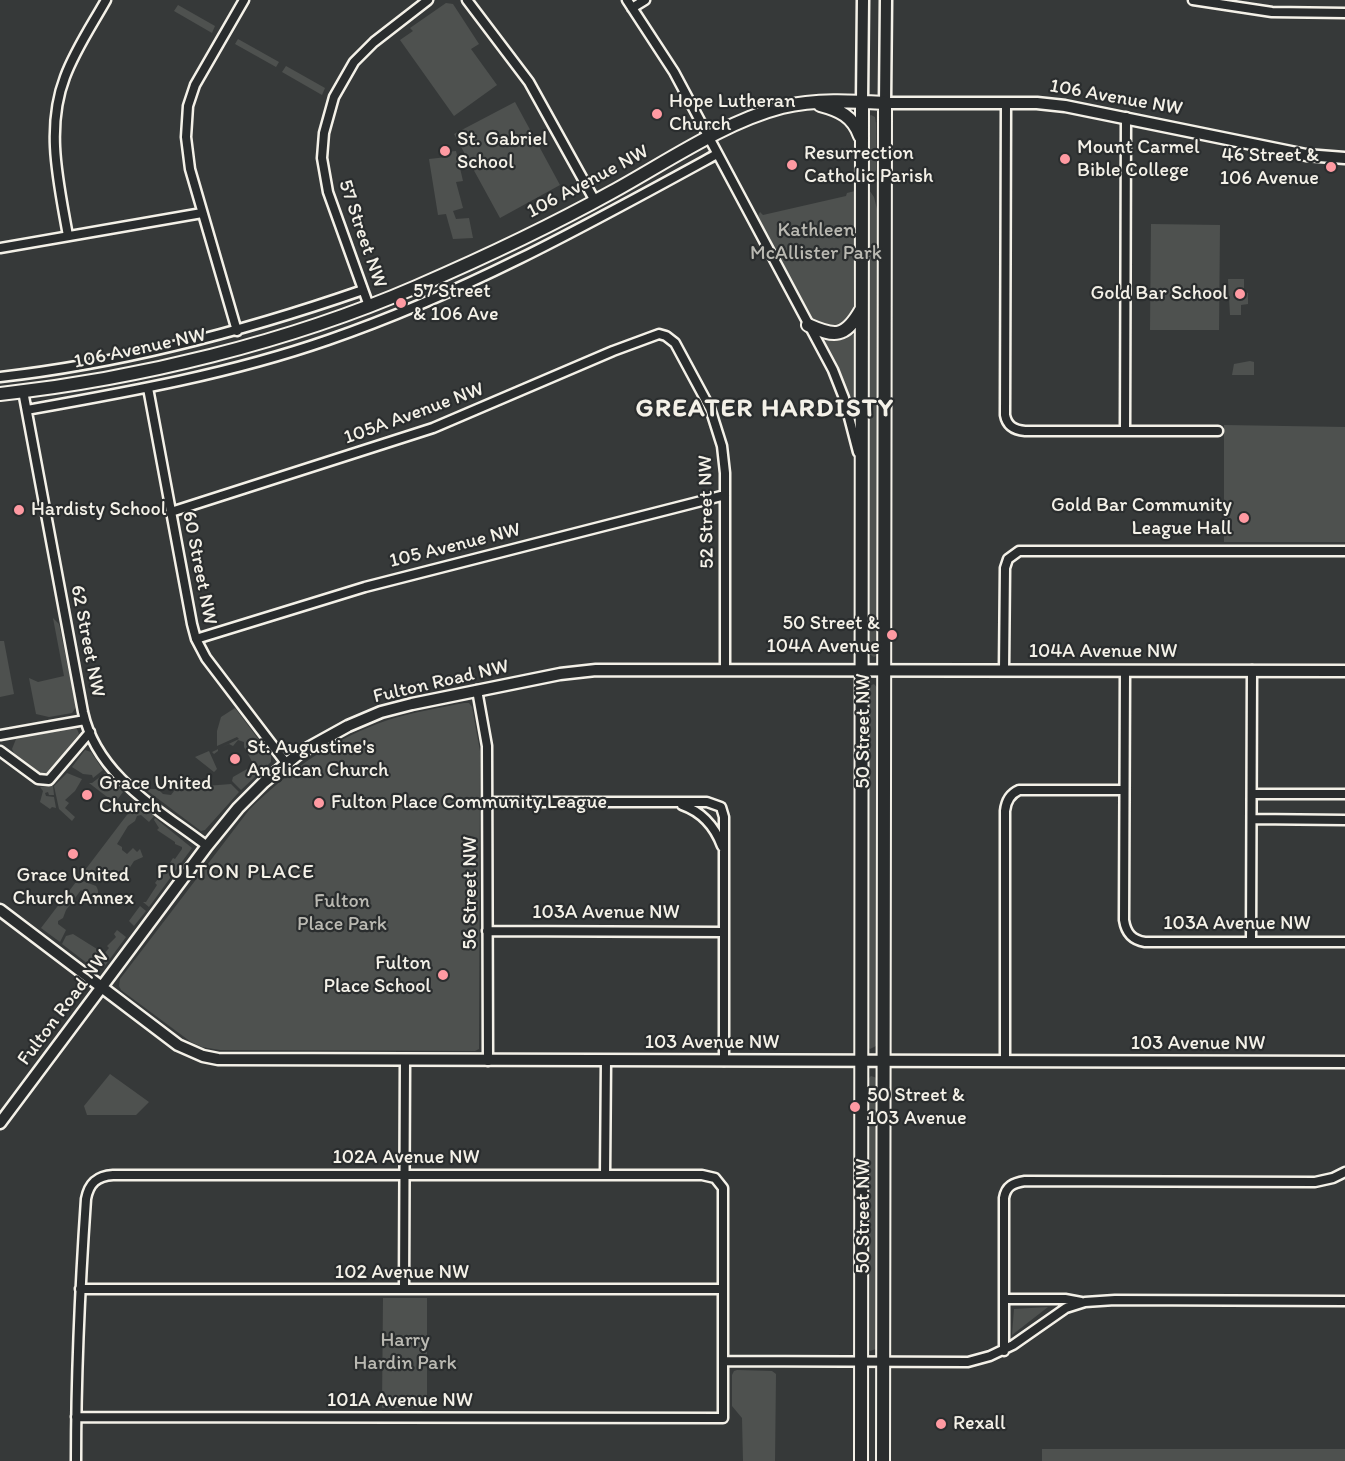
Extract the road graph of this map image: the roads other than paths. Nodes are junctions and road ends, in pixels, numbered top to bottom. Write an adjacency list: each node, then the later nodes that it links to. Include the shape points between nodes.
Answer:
1 (106, 0): 23 (street, via 65,78 56,113 55,152)
2 (244, 0): 22 (street, via 201,73 188,106 188,159)
3 (428, 0): 25 (street, 57 Street NW, via 363,52 340,84 326,122 322,158 325,182)
4 (467, 0): 21 (street, via 536,94)
5 (645, 0): 10 (street)
6 (862, 0): 12 (street, 50 Street NW)
7 (886, 0): 14 (street, 50 Street NW)
8 (1193, 0): 9 (street)
9 (1204, 1): 11 (street, via 1272,12)
10 (629, 4): 17 (street, via 668,61)
11 (1345, 13)
12 (862, 101): 13 (main road, 106 Avenue NW); 14 (main road, 106 Avenue NW); 18 (main road, 50 Street NW)
13 (809, 102): 17 (main road, 106 Avenue NW, via 753,116); 18 (main road, via 847,115)
14 (885, 103): 15 (street, 106 Avenue NW); 45 (main road, 50 Street NW)
15 (1006, 103): 16 (street, 106 Avenue NW, via 1065,106); 36 (street, via 1005,415 1016,430)
16 (1126, 117): 20 (street, 106 Avenue NW, via 1306,155); 36 (street)
17 (709, 138): 19 (street); 21 (main road, 106 Avenue NW)
18 (863, 143): 27 (main road, 50 Street NW)
19 (717, 154): 28 (street); 32 (street, 106 Avenue NW, via 516,262 402,312 276,356)
20 (1345, 158)
21 (595, 201): 26 (main road, 106 Avenue NW, via 471,263)
22 (202, 213): 23 (street); 29 (street)
23 (68, 236): 24 (street)
24 (0, 248)
25 (363, 290): 26 (street, 57 Street NW); 29 (street, 106 Avenue NW)
26 (369, 306): 33 (main road, 106 Avenue NW, via 195,359)
27 (861, 309): 28 (main road, via 854,322 839,333); 38 (main road, 50 Street NW)
28 (808, 325): 38 (street, via 844,398)
29 (237, 331): 31 (street, 106 Avenue NW, via 138,355)
30 (663, 335): 39 (street, 52 Street NW, via 677,346 714,416 723,454); 40 (street, 105A Avenue NW, via 642,339 433,428)
31 (0, 377)
32 (148, 388): 35 (street, 106 Avenue NW); 40 (street, 60 Street NW)
33 (23, 392): 34 (main road, 106 Avenue NW); 35 (street, 62 Street NW)
34 (0, 394)
35 (27, 410): 51 (street, 62 Street NW)
36 (1125, 431): 37 (street)
37 (1218, 431)
38 (861, 461): 44 (main road, 50 Street NW)
39 (725, 495): 42 (street, 105 Avenue NW, via 365,587); 43 (street, 52 Street NW)
40 (171, 512): 42 (street, 60 Street NW)
41 (1345, 551): 46 (street, via 1024,550 1011,556 1005,568)
42 (196, 639): 55 (street, 60 Street NW)
43 (725, 670): 44 (street, Fulton Road NW); 50 (street, Fulton Road NW, via 584,671)
44 (860, 670): 45 (street, 104A Avenue NW); 75 (main road, 50 Street NW)
45 (884, 670): 46 (street, 104A Avenue NW); 76 (main road, 50 Street NW)
46 (1004, 670): 47 (street, 104A Avenue NW)
47 (1125, 670): 48 (street, 104A Avenue NW); 56 (street)
48 (1252, 670): 49 (street, 104A Avenue NW); 57 (street)
49 (1345, 671)
50 (477, 690): 55 (street, Fulton Road NW, via 366,718 330,735); 59 (street, 56 Street NW, via 487,746)
51 (85, 720): 52 (street, 62 Street NW); 53 (street)
52 (90, 732): 54 (street, via 49,780 38,779); 63 (street, 62 Street NW, via 120,779)
53 (0, 735)
54 (0, 751)
55 (286, 764): 63 (street, Fulton Road NW, via 250,795)
56 (1124, 790): 68 (street, 103A Avenue NW, via 1124,920 1130,936 1145,942); 77 (street, via 1023,790 1006,802)
57 (1252, 794): 58 (street); 61 (street)
58 (1345, 794)
59 (488, 802): 60 (street); 66 (street, 56 Street NW)
60 (676, 802): 64 (street, via 707,821); 64 (street, via 707,802 721,807)
61 (1252, 819): 62 (street); 68 (street)
62 (1345, 820)
63 (207, 846): 70 (street, Fulton Road NW)
64 (724, 856): 67 (street)
65 (0, 910): 70 (street)
66 (487, 931): 67 (street, 103A Avenue NW); 72 (street, 56 Street NW)
67 (724, 932): 74 (street)
68 (1251, 942): 69 (street, 103A Avenue NW)
69 (1345, 942)
70 (101, 987): 71 (street, 103 Avenue NW, via 178,1045 203,1056 227,1060); 79 (street, Fulton Road NW)
71 (405, 1061): 72 (street, 103 Avenue NW); 81 (street)
72 (488, 1061): 73 (street, 103 Avenue NW)
73 (606, 1061): 74 (street, 103 Avenue NW); 82 (street)
74 (724, 1061): 75 (street, 103 Avenue NW)
75 (860, 1061): 76 (street, 103 Avenue NW); 91 (main road, 50 Street NW)
76 (884, 1061): 77 (street, 103 Avenue NW); 92 (main road, 50 Street NW)
77 (1005, 1061): 78 (street, 103 Avenue NW)
78 (1345, 1062)
79 (0, 1123)
80 (1345, 1172): 86 (street, via 1315,1182 1025,1181 1009,1186 1004,1198)
81 (404, 1175): 82 (street, 102A Avenue NW); 83 (street, 102A Avenue NW, via 102,1176 88,1188); 84 (street)
82 (605, 1175): 85 (street, 102A Avenue NW, via 715,1178 724,1193)
83 (80, 1289): 84 (street, 102 Avenue NW); 93 (street)
84 (404, 1289): 85 (street, 102 Avenue NW)
85 (723, 1289): 90 (street)
86 (1004, 1299): 88 (street); 89 (street)
87 (1345, 1301): 88 (street)
88 (1085, 1302): 89 (street, via 1057,1313)
89 (1004, 1351): 92 (street, via 968,1362)
90 (723, 1361): 91 (street); 93 (street, 101A Avenue NW, via 723,1418)
91 (861, 1361): 92 (street); 95 (main road, 50 Street NW)
92 (883, 1362): 96 (main road, 50 Street NW)
93 (76, 1417): 94 (street)
94 (76, 1461)
95 (861, 1461)
96 (883, 1461)

